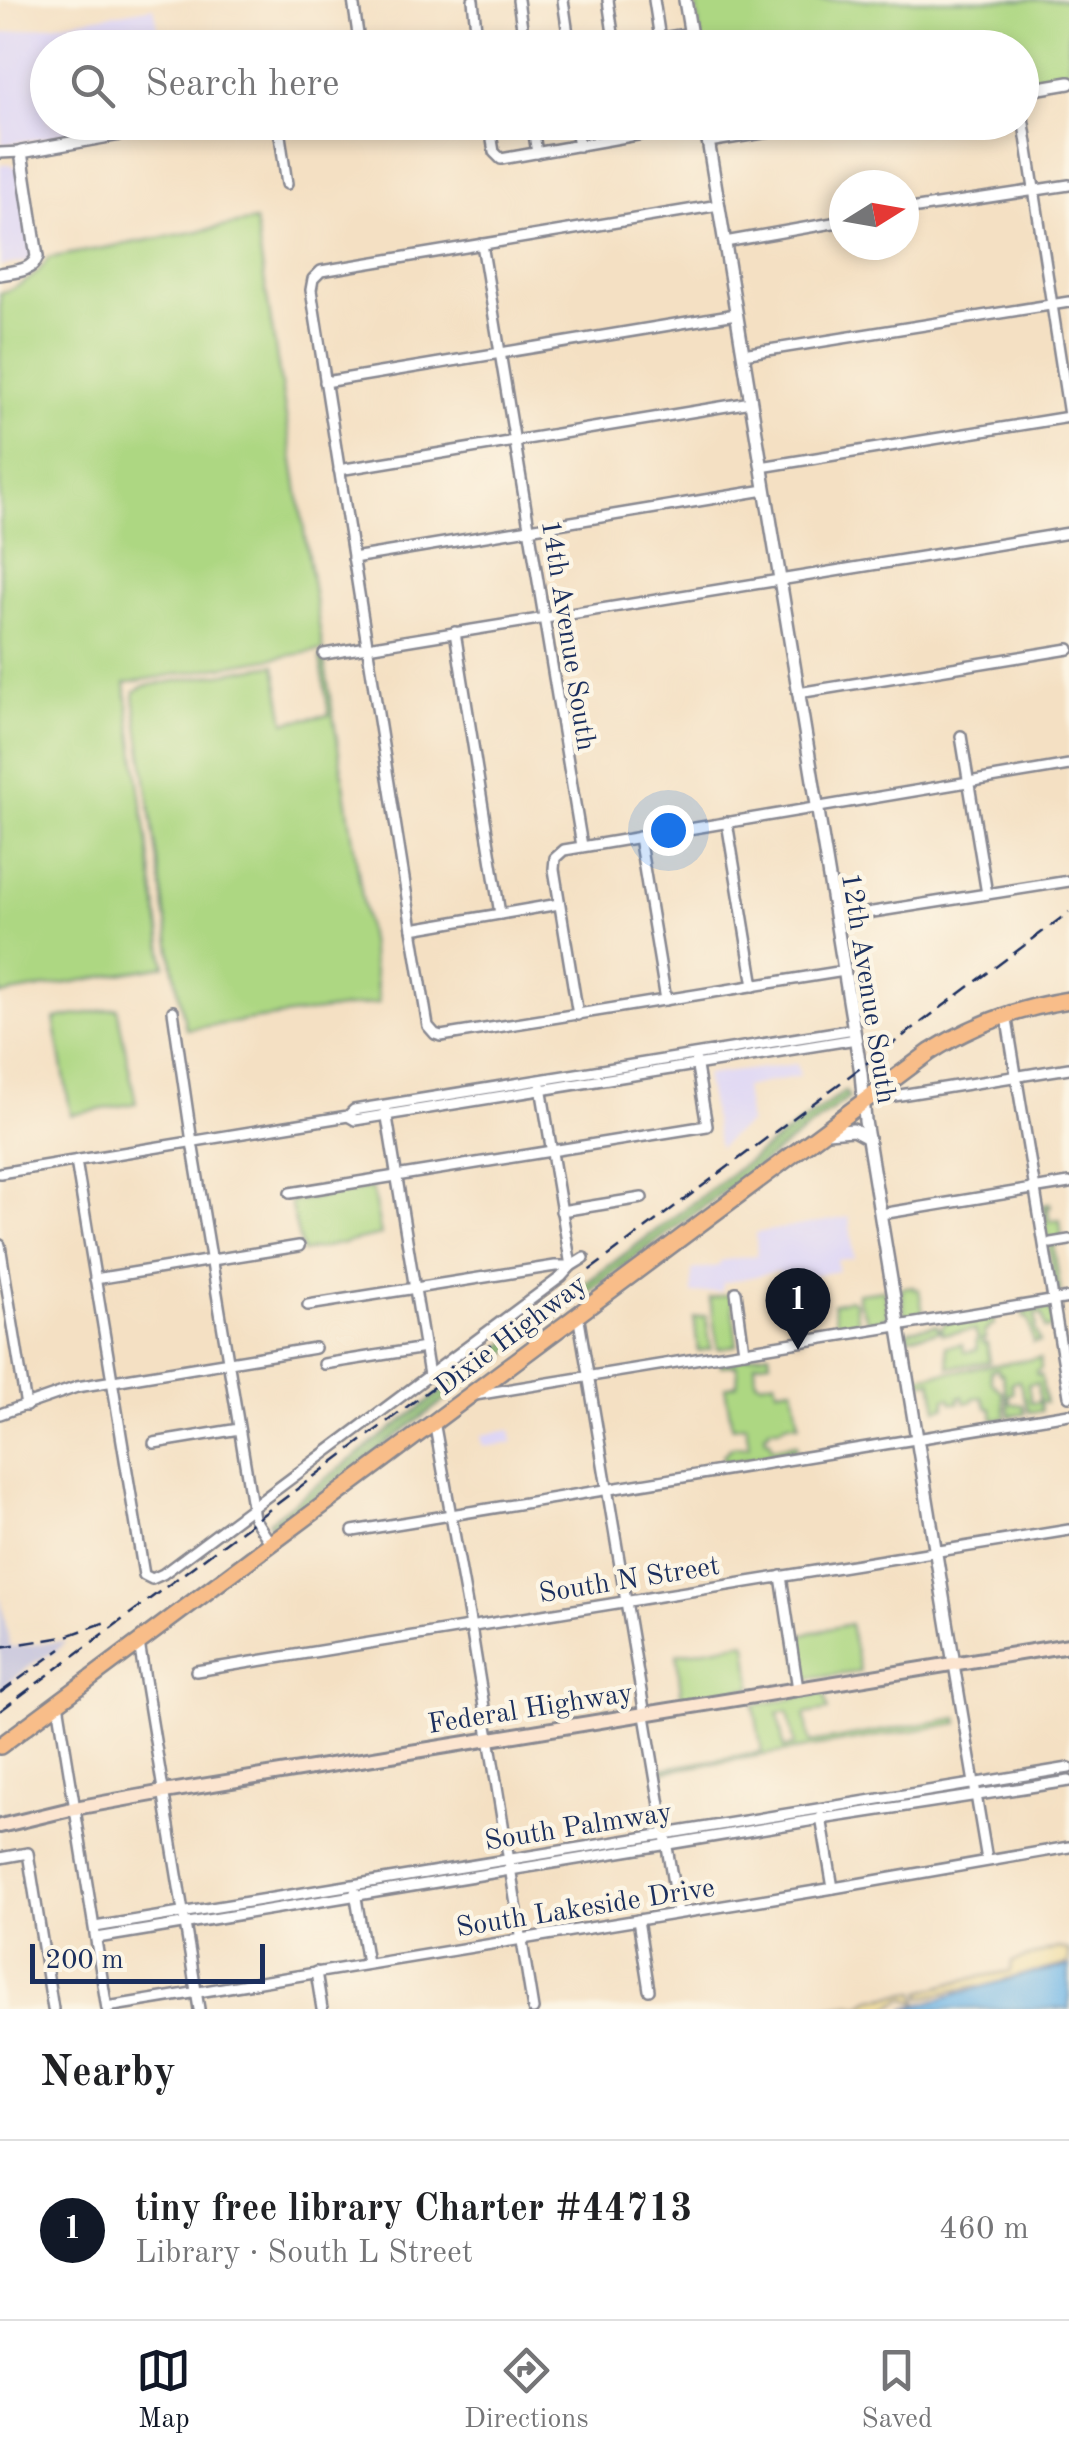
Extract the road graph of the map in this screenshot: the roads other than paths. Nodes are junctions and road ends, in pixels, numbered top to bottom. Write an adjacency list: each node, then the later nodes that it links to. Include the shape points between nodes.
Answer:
1 (352, 0): 8 (street)
2 (472, 0): 9 (street)
3 (518, 0): 10 (street)
4 (563, 0): 11 (street)
5 (608, 0): 12 (street)
6 (654, 0): 13 (street)
7 (685, 0): 14 (street)
8 (357, 30)
9 (476, 30)
10 (522, 30)
11 (567, 30)
12 (611, 30)
13 (659, 30)
14 (690, 30)
15 (1069, 83): 16 (street)
16 (1039, 88)
17 (87, 140): 27 (street)
18 (281, 140): 30 (street)
19 (493, 140): 29 (street, via 501,159)
20 (535, 140): 29 (street)
21 (577, 140): 26 (street)
22 (611, 140): 26 (street)
23 (720, 140): 25 (street)
24 (1027, 140): 32 (street)
25 (708, 142): 33 (street, 12th Avenue South)
26 (578, 146): 29 (street)
27 (21, 152): 28 (street); 38 (street, via 37,257 27,269)
28 (0, 153)
29 (538, 153)
30 (287, 184)
31 (1069, 186): 32 (street)
32 (1035, 191): 34 (street); 40 (street)
33 (718, 205): 36 (street, 12th Avenue South); 37 (street)
34 (919, 208)
35 (829, 223): 36 (street)
36 (725, 242): 41 (street, 12th Avenue South)
37 (482, 244): 42 (street, 14th Avenue South); 44 (street, via 321,271 311,290)
38 (0, 274)
39 (1069, 302): 40 (street)
40 (1052, 304): 43 (street); 46 (street)
41 (736, 314): 42 (street); 43 (street, 12th Avenue South)
42 (500, 353): 44 (street); 47 (street, 14th Avenue South)
43 (743, 354): 45 (street, 12th Avenue South)
44 (326, 382): 49 (street)
45 (751, 402): 47 (street); 48 (street, 12th Avenue South)
46 (1069, 416): 48 (street)
47 (515, 441): 49 (street); 51 (street, 14th Avenue South)
48 (762, 467): 50 (street, 12th Avenue South)
49 (340, 470): 53 (street)
50 (765, 490): 51 (street); 54 (street, 12th Avenue South)
51 (530, 529): 53 (street); 55 (street, 14th Avenue South)
52 (1069, 533): 54 (street)
53 (353, 558): 57 (street)
54 (780, 580): 55 (street); 60 (street, 12th Avenue South)
55 (544, 617): 56 (street); 67 (street, 14th Avenue South)
56 (455, 632): 57 (street); 71 (street)
57 (367, 646): 59 (street); 73 (street)
58 (1069, 649): 60 (street)
59 (324, 654)
60 (798, 693): 64 (street, 12th Avenue South)
61 (961, 736): 63 (street)
62 (1069, 765): 63 (street)
63 (969, 781): 64 (street); 69 (street)
64 (817, 806): 65 (street); 72 (street, 12th Avenue South)
65 (727, 822): 66 (street); 75 (street)
66 (639, 837): 67 (street); 76 (street)
67 (582, 846): 70 (street, via 556,858)
68 (1069, 880): 69 (street)
69 (988, 894): 72 (street)
70 (560, 904): 71 (street); 79 (street)
71 (500, 914): 73 (street)
72 (835, 918): 74 (street, 12th Avenue South)
73 (412, 929): 79 (street, via 428,1026 435,1034)
74 (844, 971): 75 (street); 81 (street, 12th Avenue South)
75 (754, 986): 76 (street)
76 (666, 1000): 79 (street)
77 (1069, 1000): 80 (main road, Dixie Highway)
78 (174, 1010): 90 (street)
79 (578, 1014)
80 (1007, 1022): 84 (street); 86 (main road, Dixie Highway, via 973,1028 944,1044)
81 (855, 1034): 82 (street); 86 (street, 12th Avenue South)
82 (696, 1060): 85 (street); 91 (street, via 707,1126)
83 (1069, 1068): 84 (street)
84 (1017, 1076): 86 (street); 96 (street)
85 (541, 1085): 87 (street); 91 (street)
86 (864, 1101): 88 (main road, Dixie Highway); 89 (street, 12th Avenue South)
87 (385, 1110): 90 (street, via 354,1110); 94 (street)
88 (822, 1132): 89 (street, via 853,1130); 114 (main road, Dixie Highway)
89 (868, 1138): 100 (street, 12th Avenue South)
90 (192, 1142): 92 (street); 106 (street)
91 (552, 1151): 94 (street); 99 (street)
92 (76, 1161): 93 (street); 108 (street)
93 (0, 1174)
94 (396, 1176): 97 (street); 109 (street)
95 (1069, 1183): 96 (street)
96 (1035, 1188): 100 (street); 112 (street)
97 (290, 1193)
98 (642, 1198): 99 (street)
99 (562, 1211): 107 (street)
100 (880, 1214): 115 (street, 12th Avenue South)
101 (1069, 1240): 102 (street)
102 (1051, 1243)
103 (0, 1245): 126 (street)
104 (299, 1246): 106 (street)
105 (584, 1258): 107 (street)
106 (212, 1260): 108 (street); 119 (street)
107 (570, 1266): 109 (street); 121 (street)
108 (95, 1279): 123 (street)
109 (415, 1289): 113 (street); 117 (street)
110 (736, 1292): 118 (street)
111 (1069, 1298): 112 (street)
112 (1054, 1301): 115 (street); 125 (street)
113 (308, 1305)
114 (578, 1314): 122 (street); 124 (main road, Dixie Highway)
115 (900, 1326): 118 (street); 131 (street, 12th Avenue South)
116 (315, 1348): 119 (street)
117 (425, 1348): 120 (street); 121 (street)
118 (744, 1351): 122 (street)
119 (228, 1362): 123 (street); 130 (street)
120 (324, 1364)
121 (429, 1375): 134 (street)
122 (589, 1376): 124 (street); 133 (street)
123 (112, 1382): 126 (street); 134 (street, via 144,1575 152,1580 163,1574)
124 (471, 1396): 129 (main road, Dixie Highway)
125 (1069, 1396)
126 (26, 1406): 127 (street)
127 (0, 1414)
128 (1069, 1414): 131 (street)
129 (434, 1422): 135 (street); 138 (main road, Dixie Highway)
130 (239, 1430): 132 (street); 134 (street)
131 (918, 1438): 133 (street); 139 (street, 12th Avenue South)
132 (154, 1443)
133 (608, 1489): 135 (street); 141 (street)
134 (252, 1507): 138 (street)
135 (451, 1515): 137 (street); 142 (street)
136 (1069, 1530): 139 (street, South N Street)
137 (353, 1531)
138 (272, 1544): 143 (main road, Dixie Highway)
139 (936, 1552): 140 (street, South N Street); 145 (street, 12th Avenue South)
140 (781, 1576): 141 (street, South N Street); 147 (street)
141 (626, 1602): 142 (street, South N Street); 149 (street)
142 (471, 1626): 146 (street, South N Street); 150 (street)
143 (139, 1643): 148 (main road, Dixie Highway); 155 (street)
144 (1069, 1646): 145 (main road, Federal Highway)
145 (954, 1664): 147 (main road, Federal Highway); 154 (street, 12th Avenue South)
146 (196, 1671)
147 (798, 1689): 149 (main road, Federal Highway)
148 (58, 1703): 151 (main road, Dixie Highway); 157 (street)
149 (644, 1714): 150 (main road, Federal Highway); 160 (street)
150 (488, 1739): 155 (main road, Federal Highway); 163 (street)
151 (0, 1746)
152 (1069, 1768): 154 (street, South Palmway)
153 (1069, 1782): 156 (street, South Palmway)
154 (974, 1784): 156 (street, 12th Avenue South); 158 (street, South Palmway)
155 (164, 1792): 157 (main road, Federal Highway); 170 (street)
156 (976, 1796): 158 (street, South Palmway); 164 (street, 12th Avenue South)
157 (75, 1808): 159 (main road, Federal Highway); 172 (street)
158 (820, 1814): 160 (street, South Palmway); 167 (street)
159 (0, 1826)
160 (664, 1840): 163 (street, South Palmway); 165 (street, South Palmway); 169 (street)
161 (1069, 1846): 164 (street, South Lakeside Drive)
162 (0, 1858): 179 (street, via 28,1853)
163 (508, 1858): 165 (street); 166 (street, South Palmway)
164 (986, 1860): 167 (street, South Lakeside Drive)
165 (510, 1871): 168 (street, South Palmway); 173 (street)
166 (354, 1884): 168 (street); 170 (street, South Palmway)
167 (833, 1888): 169 (street, South Lakeside Drive)
168 (356, 1897): 170 (street, South Palmway); 174 (street)
169 (678, 1913): 171 (street, South Lakeside Drive)
170 (185, 1918): 172 (street, South Palmway); 177 (street)
171 (638, 1920): 173 (street, South Lakeside Drive); 176 (street)
172 (96, 1932): 178 (street)
173 (520, 1939): 174 (street, South Lakeside Drive); 182 (street)
174 (367, 1963): 175 (street, South Lakeside Drive)
175 (316, 1972): 177 (street, South Lakeside Drive); 181 (street)
176 (649, 1990)
177 (196, 1992): 178 (street, South Lakeside Drive); 180 (street)
178 (107, 2008)
179 (53, 2009)
180 (200, 2009)
181 (322, 2009)
182 (533, 2009)

